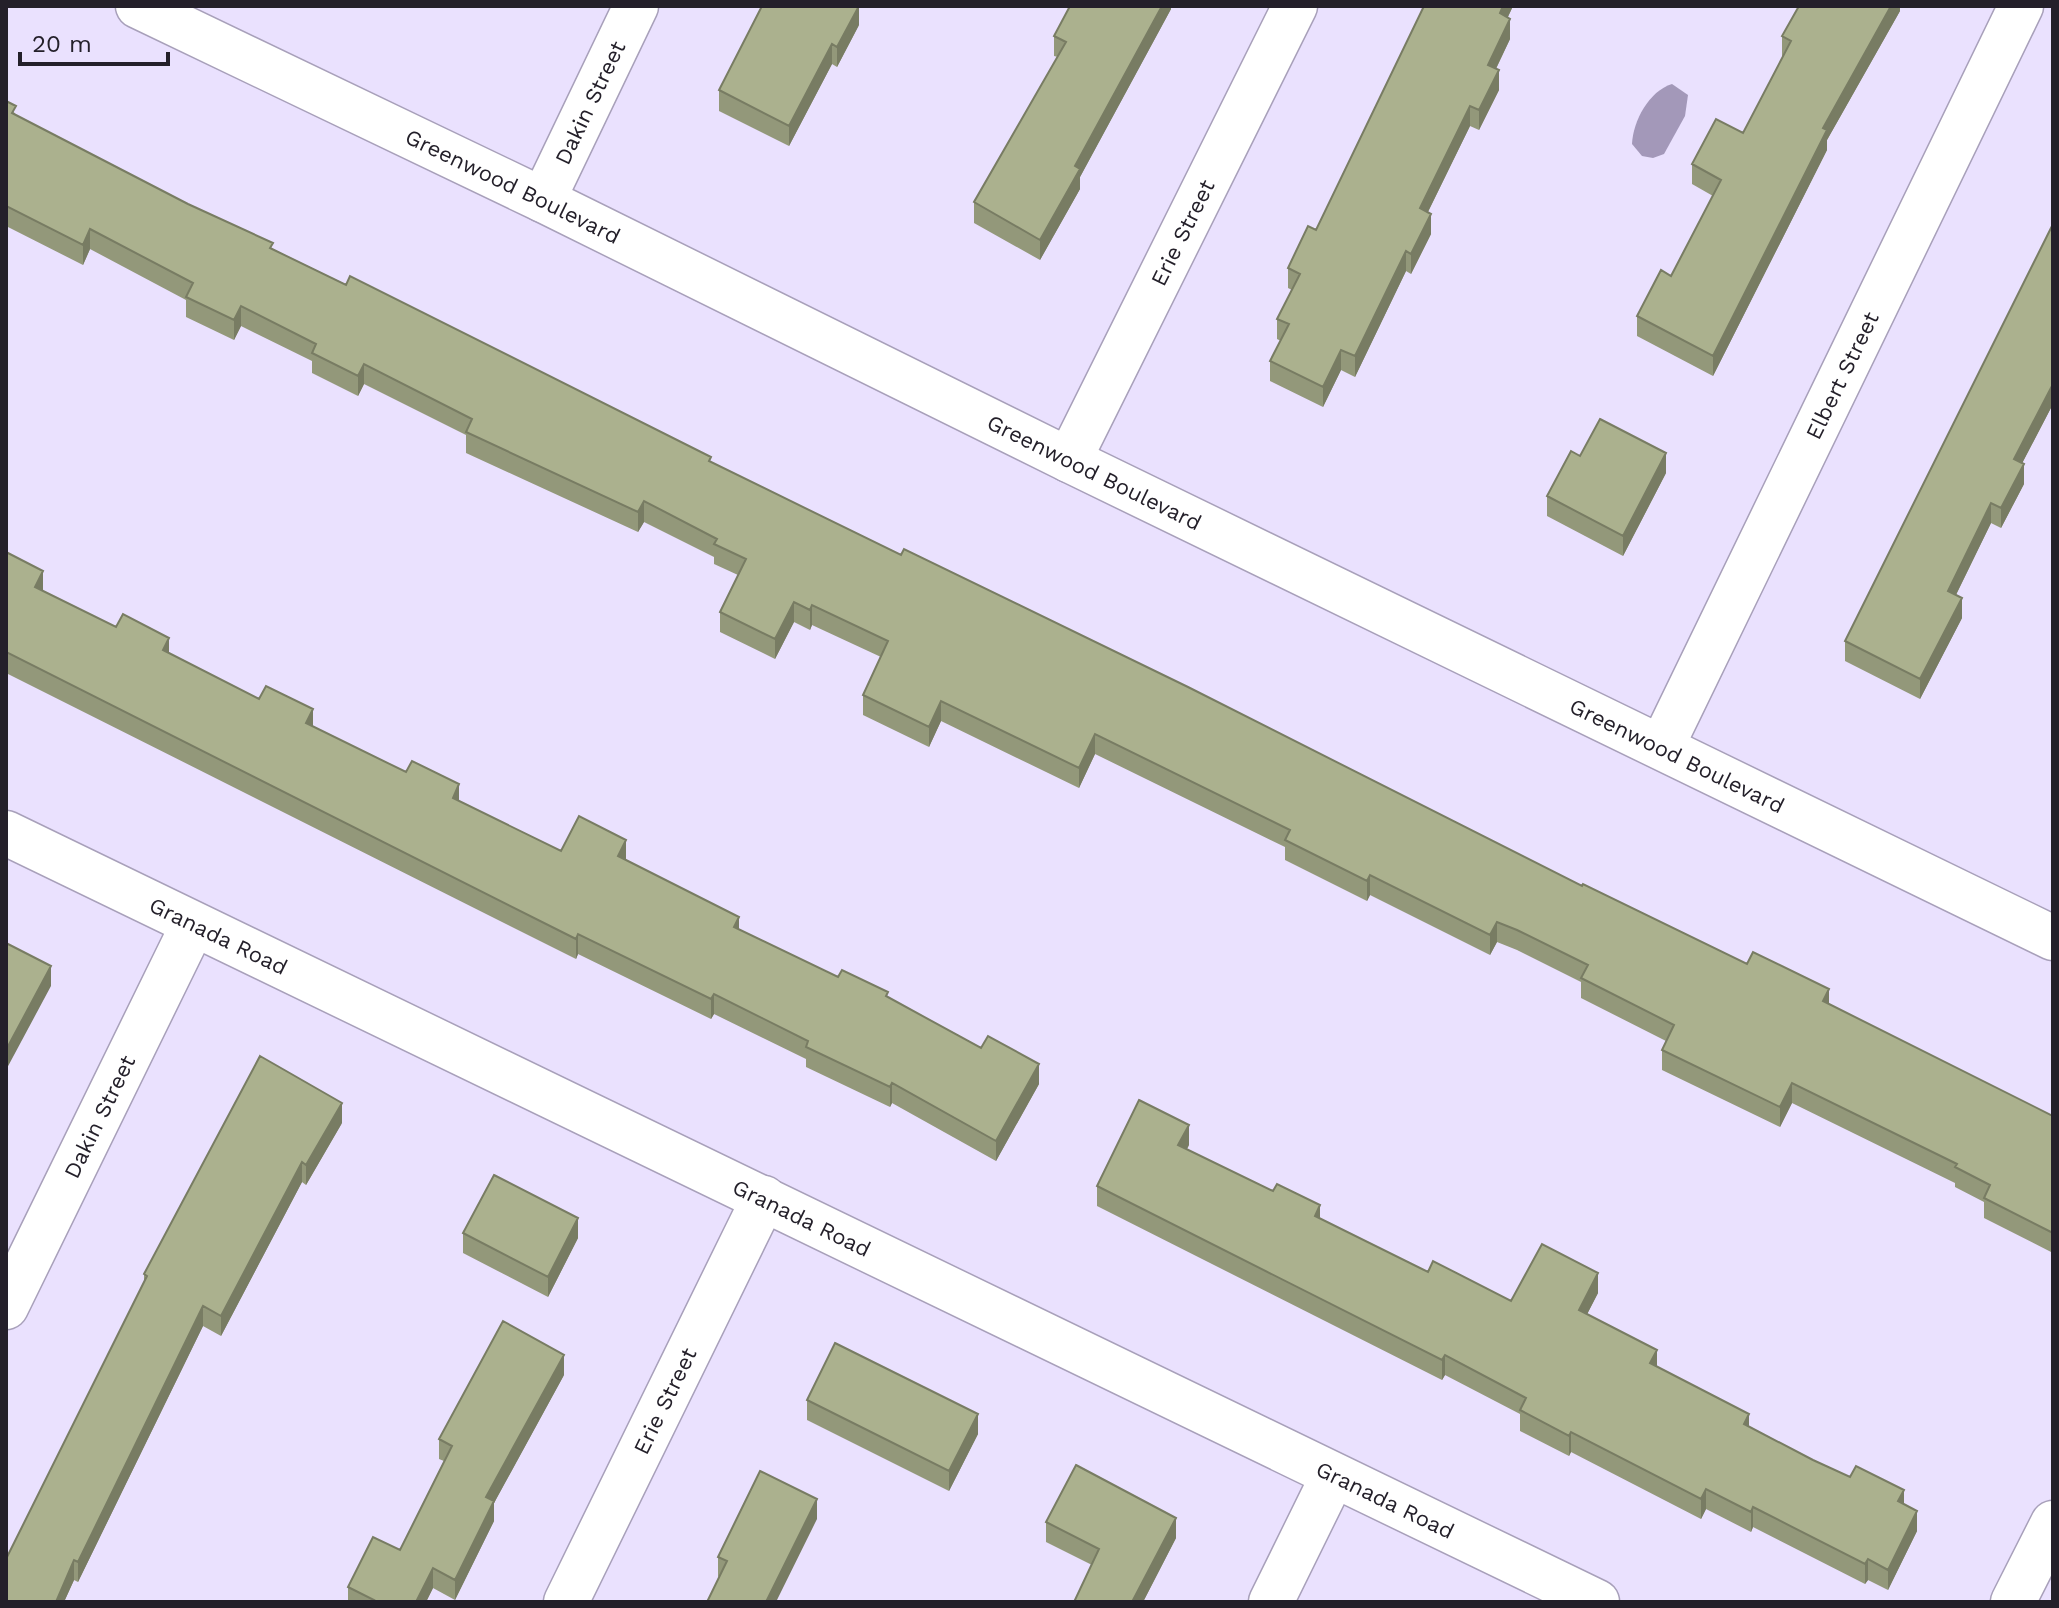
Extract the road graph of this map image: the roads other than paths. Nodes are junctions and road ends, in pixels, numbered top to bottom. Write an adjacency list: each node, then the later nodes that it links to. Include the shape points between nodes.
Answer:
1 (138, 6): 5 (street, Greenwood Boulevard)
2 (636, 6): 5 (street, Dakin Street)
3 (1295, 6): 6 (street, Erie Street)
4 (2021, 6): 7 (street, Elbert Street)
5 (543, 200): 6 (street, Greenwood Boulevard)
6 (1069, 460): 7 (street, Greenwood Boulevard)
7 (1662, 746): 10 (street, Greenwood Boulevard)
8 (6, 833): 9 (street, Granada Road)
9 (193, 925): 11 (street, Granada Road); 12 (street, Dakin Street)
10 (2053, 938)
11 (764, 1198): 13 (street, Granada Road); 15 (street, Erie Street)
12 (6, 1307)
13 (1333, 1476): 16 (street); 17 (street, Granada Road)
14 (2053, 1523): 18 (street)
15 (566, 1602)
16 (1271, 1602)
17 (1597, 1602)
18 (2013, 1602)

